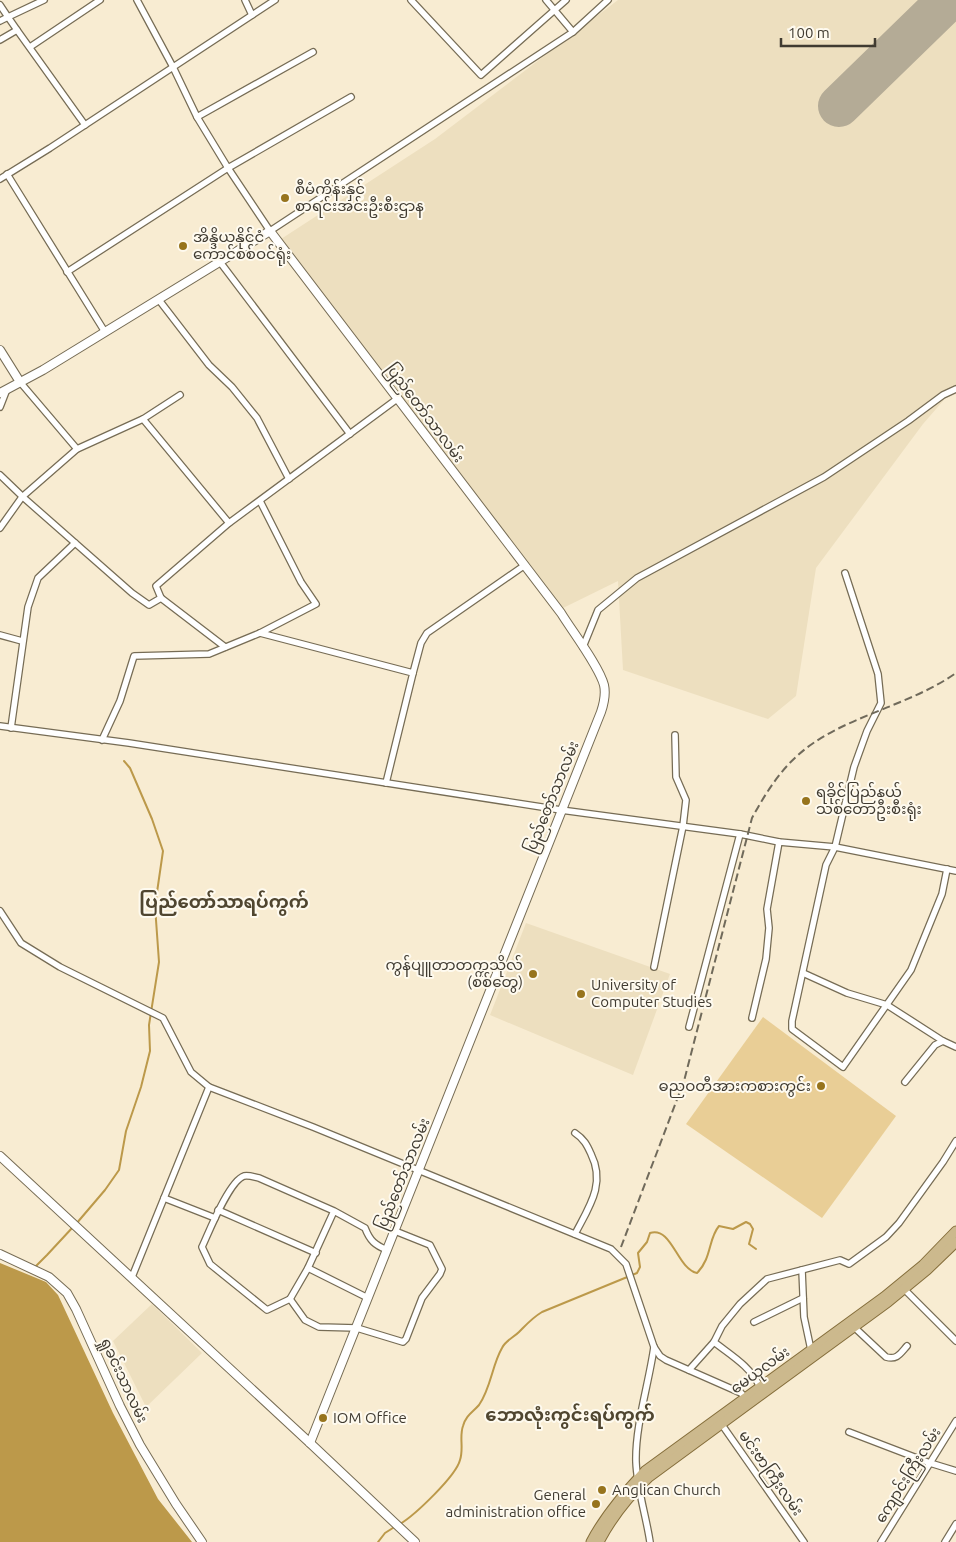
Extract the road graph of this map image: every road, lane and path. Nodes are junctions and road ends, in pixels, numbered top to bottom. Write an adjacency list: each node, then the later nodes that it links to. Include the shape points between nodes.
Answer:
1 (44, 0): 13 (street)
2 (100, 0): 18 (street)
3 (137, 0): 20 (street)
4 (245, 0): 12 (street)
5 (275, 0): 12 (street)
6 (411, 0): 11 (street, via 481,76)
7 (546, 0): 11 (street)
8 (566, 0): 11 (street)
9 (608, 0): 16 (street)
10 (0, 5): 13 (street)
11 (555, 10): 16 (street)
12 (252, 15): 20 (street)
13 (8, 17): 14 (street); 15 (street)
14 (0, 21)
15 (17, 30): 17 (street); 18 (street)
16 (573, 32): 27 (street)
17 (0, 40)
18 (30, 47): 23 (street)
19 (313, 52): 22 (street)
20 (173, 66): 22 (street); 23 (street)
21 (350, 96): 24 (street)
22 (198, 117): 24 (street)
23 (85, 125): 25 (street)
24 (228, 168): 27 (street); 29 (street)
25 (7, 174): 26 (street); 29 (street)
26 (0, 178)
27 (270, 231): 28 (street); 37 (street, ပြည်တော်သာလမ်း)
28 (220, 262): 30 (street); 40 (street)
29 (67, 272): 31 (street)
30 (159, 300): 31 (street); 43 (street, via 209,365 257,418)
31 (105, 332): 33 (street)
32 (0, 350): 33 (street)
33 (20, 382): 35 (street); 41 (street)
34 (956, 389): 56 (street, via 942,395 824,477 637,578 598,610)
35 (4, 391): 38 (street)
36 (180, 395): 39 (street)
37 (397, 399): 40 (street); 49 (street, ပြည်တော်သာလမ်း)
38 (0, 406)
39 (144, 420): 41 (street); 46 (street)
40 (350, 434): 43 (street)
41 (77, 449): 44 (street)
42 (0, 475): 44 (street)
43 (289, 479): 45 (street)
44 (22, 497): 47 (street); 48 (street)
45 (260, 501): 46 (street); 52 (street, via 301,582 316,604)
46 (228, 523): 51 (street, via 156,586)
47 (0, 528)
48 (75, 543): 51 (street, via 148,605); 54 (street, via 38,578 28,607)
49 (525, 565): 56 (street, ပြည်တော်သာလမ်း); 57 (street, via 427,633 421,642)
50 (845, 573): 67 (street, via 878,674 882,703 854,766)
51 (161, 598): 55 (street)
52 (260, 633): 55 (street); 57 (street)
53 (0, 636): 54 (street)
54 (22, 641): 59 (street)
55 (225, 647): 61 (street, via 209,654 134,656 120,701)
56 (583, 647): 63 (street, ပြည်တော်သာလမ်း, via 602,679 604,703)
57 (413, 673): 62 (street)
58 (0, 726): 59 (street)
59 (11, 728): 61 (street)
60 (675, 735): 64 (street, via 676,777 686,800)
61 (102, 740): 62 (street)
62 (386, 782): 63 (street)
63 (561, 810): 64 (street); 83 (street, ပြည်တော်သာလမ်း)
64 (683, 826): 65 (street); 71 (street)
65 (740, 834): 66 (street); 75 (street)
66 (779, 842): 67 (street); 74 (street, via 767,909 766,959)
67 (835, 847): 68 (street); 72 (street, via 826,866)
68 (947, 869): 69 (street); 73 (street, via 942,894 911,970)
69 (956, 871)
70 (0, 911): 79 (street, via 21,943 60,967 163,1018 191,1072)
71 (654, 967)
72 (803, 973): 73 (street, via 847,993); 73 (street, via 792,1029 843,1067)
73 (887, 1005): 76 (street)
74 (752, 1018)
75 (689, 1028)
76 (943, 1041): 77 (street); 78 (street, via 935,1045)
77 (956, 1047)
78 (905, 1082)
79 (209, 1087): 83 (street); 84 (street)
80 (575, 1133): 90 (street, via 583,1138 594,1161 598,1183)
81 (956, 1141): 96 (street, via 886,1237 849,1264 840,1260)
82 (0, 1156): 97 (street)
83 (419, 1170): 88 (street, ပြည်တော်သာလမ်း); 90 (street)
84 (164, 1198): 87 (street); 97 (street)
85 (218, 1210): 86 (street, via 234,1183 241,1176 248,1175); 87 (street); 93 (street)
86 (334, 1211): 92 (street, via 365,1228 376,1246); 93 (street)
87 (215, 1218): 101 (street, via 202,1247 210,1264 267,1310)
88 (395, 1230): 92 (street, ပြည်တော်သာလမ်း); 104 (street, via 430,1245 442,1269 422,1298 403,1342)
89 (956, 1231): 109 (main road, မေယုလမ်း, via 923,1265)
90 (575, 1234): 108 (street, via 611,1249 623,1260)
91 (956, 1242): 98 (main road, မေယုလမ်း)
92 (387, 1250): 99 (street, ပြည်တော်သာလမ်း)
93 (316, 1253): 95 (street)
94 (0, 1254): 121 (street, ရှုခင်းသာလမ်း, via 49,1276 71,1300 140,1445)
95 (308, 1268): 99 (street); 101 (street)
96 (802, 1270): 100 (street); 106 (street, via 767,1279 740,1304)
97 (132, 1277): 116 (street)
98 (904, 1289): 103 (main road, မေယုလမ်း); 105 (street)
99 (368, 1298): 104 (street, ပြည်တော်သာလမ်း)
100 (803, 1298): 102 (street); 109 (street)
101 (290, 1299): 104 (street, via 305,1320 319,1327)
102 (754, 1322)
103 (854, 1326): 107 (street, via 886,1357 896,1358); 113 (main road, မေယုလမ်း)
104 (357, 1328): 116 (street, ပြည်တော်သာလမ်း)
105 (956, 1341)
106 (714, 1342): 110 (street); 111 (street, via 745,1365)
107 (908, 1346)
108 (654, 1347): 110 (street, via 666,1360); 119 (street, via 639,1428)
109 (811, 1350): 111 (main road, မေယုလမ်း)
110 (689, 1370): 112 (street)
111 (760, 1387): 112 (main road, မေယုလမ်း)
112 (746, 1398): 113 (main road, မေယုလမ်း)
113 (720, 1421): 119 (main road, မေယုလမ်း); 126 (street, မင်းဗာကြီးလမ်း)
114 (956, 1421): 117 (street, ကျောင်းကြီးလမ်း)
115 (849, 1432): 117 (street)
116 (310, 1443): 122 (street)
117 (930, 1463): 118 (street); 127 (street, ကျောင်းကြီးလမ်း)
118 (956, 1471)
119 (638, 1483): 123 (main road, မေယုလမ်း, via 618,1500); 124 (main road, မေယုလမ်း); 125 (street)
120 (956, 1524): 128 (street)
121 (202, 1542)
122 (415, 1542)
123 (592, 1542)
124 (599, 1542)
125 (650, 1542)
126 (804, 1542)
127 (881, 1542)
128 (945, 1542)

